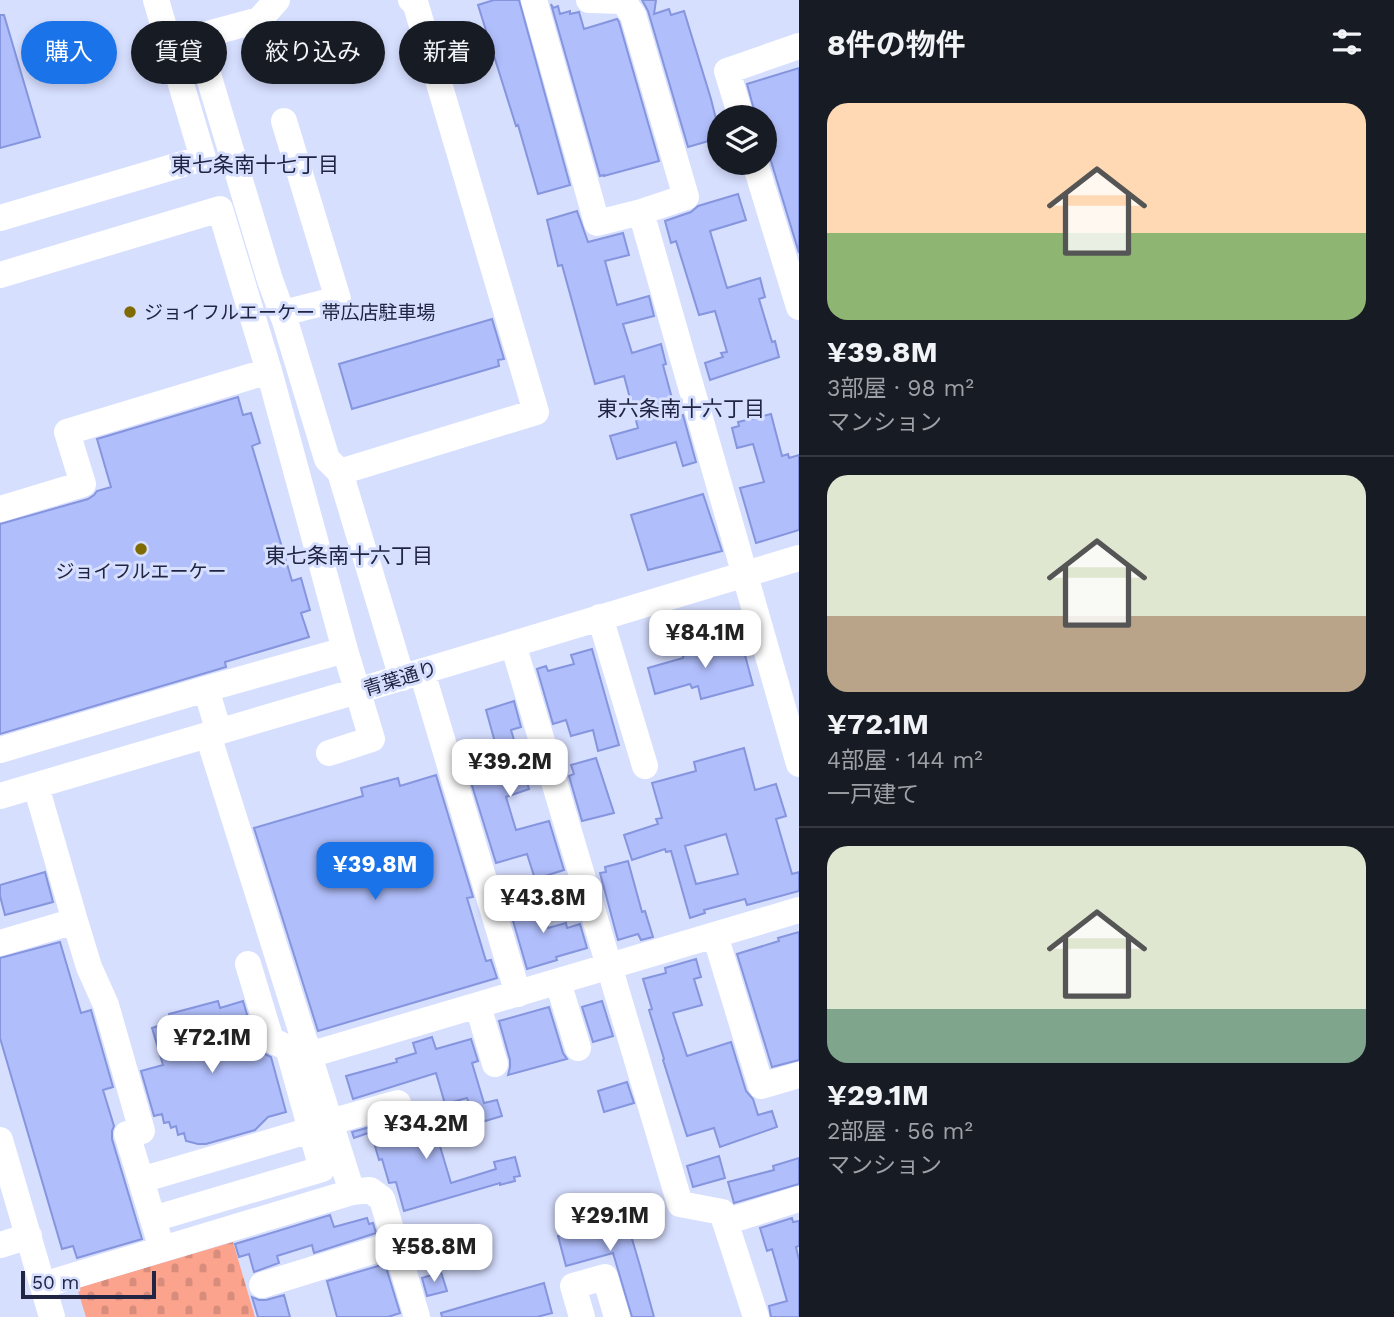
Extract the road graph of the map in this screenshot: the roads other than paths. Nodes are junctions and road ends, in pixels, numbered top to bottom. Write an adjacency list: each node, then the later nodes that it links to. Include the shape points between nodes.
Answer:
1 (156, 0): 11 (street, via 202,158)
2 (277, 0): 14 (street, via 259,20 211,33 203,40 201,51)
3 (411, 0): 16 (street, via 536,412)
4 (534, 0): 10 (street, via 597,223)
5 (589, 0): 10 (street, via 623,1 633,15 686,197)
6 (799, 46): 7 (street, via 727,71)
7 (737, 105)
8 (284, 121): 14 (street, via 338,299)
9 (759, 175): 13 (street)
10 (641, 212): 19 (street)
11 (0, 218)
12 (0, 275): 15 (street, via 219,209)
13 (799, 307)
14 (282, 313): 16 (street, via 327,459)
15 (269, 370): 17 (street, via 67,432 83,484); 22 (street)
16 (340, 472): 23 (street)
17 (0, 509)
18 (799, 558): 19 (street, 青葉通り)
19 (743, 574): 20 (street, 青葉通り); 29 (street)
20 (600, 617): 21 (street, 青葉通り); 30 (street)
21 (513, 644): 23 (street, 青葉通り); 38 (street)
22 (345, 650): 24 (street); 25 (street)
23 (412, 675): 25 (street, 青葉通り); 40 (street)
24 (206, 689): 26 (street); 27 (street)
25 (357, 691): 26 (street, 青葉通り); 28 (street, via 372,739)
26 (214, 733): 31 (street, 青葉通り); 43 (street)
27 (0, 750)
28 (329, 753)
29 (799, 764)
30 (645, 766)
31 (36, 786): 32 (street, 青葉通り); 34 (street)
32 (0, 796)
33 (799, 910): 35 (street)
34 (75, 921): 36 (street); 49 (street, via 106,1005 142,1131 127,1135)
35 (715, 935): 38 (street); 45 (street, via 761,1086)
36 (0, 943)
37 (248, 964): 43 (street, via 271,1040)
38 (610, 967): 39 (street); 53 (street, via 680,1204 722,1212)
39 (558, 982): 40 (street); 42 (street)
40 (518, 994): 41 (street)
41 (478, 1006): 43 (street); 44 (street)
42 (578, 1048)
43 (301, 1049): 47 (street)
44 (495, 1064)
45 (799, 1075)
46 (398, 1103): 47 (street)
47 (321, 1126): 49 (street); 50 (street); 52 (street, via 322,1169)
48 (0, 1140): 54 (street)
49 (141, 1180): 52 (street)
50 (352, 1192): 55 (street, via 370,1190 382,1199); 57 (street)
51 (799, 1199): 53 (street)
52 (153, 1219): 57 (street)
53 (725, 1222): 64 (street)
54 (29, 1236): 56 (street); 58 (street)
55 (395, 1244): 59 (street); 61 (street)
56 (0, 1245)
57 (162, 1248): 58 (street)
58 (43, 1284): 60 (street)
59 (262, 1286)
60 (52, 1317)
61 (417, 1317)
62 (582, 1317): 63 (street, via 573,1286 606,1277)
63 (617, 1317)
64 (756, 1317)

